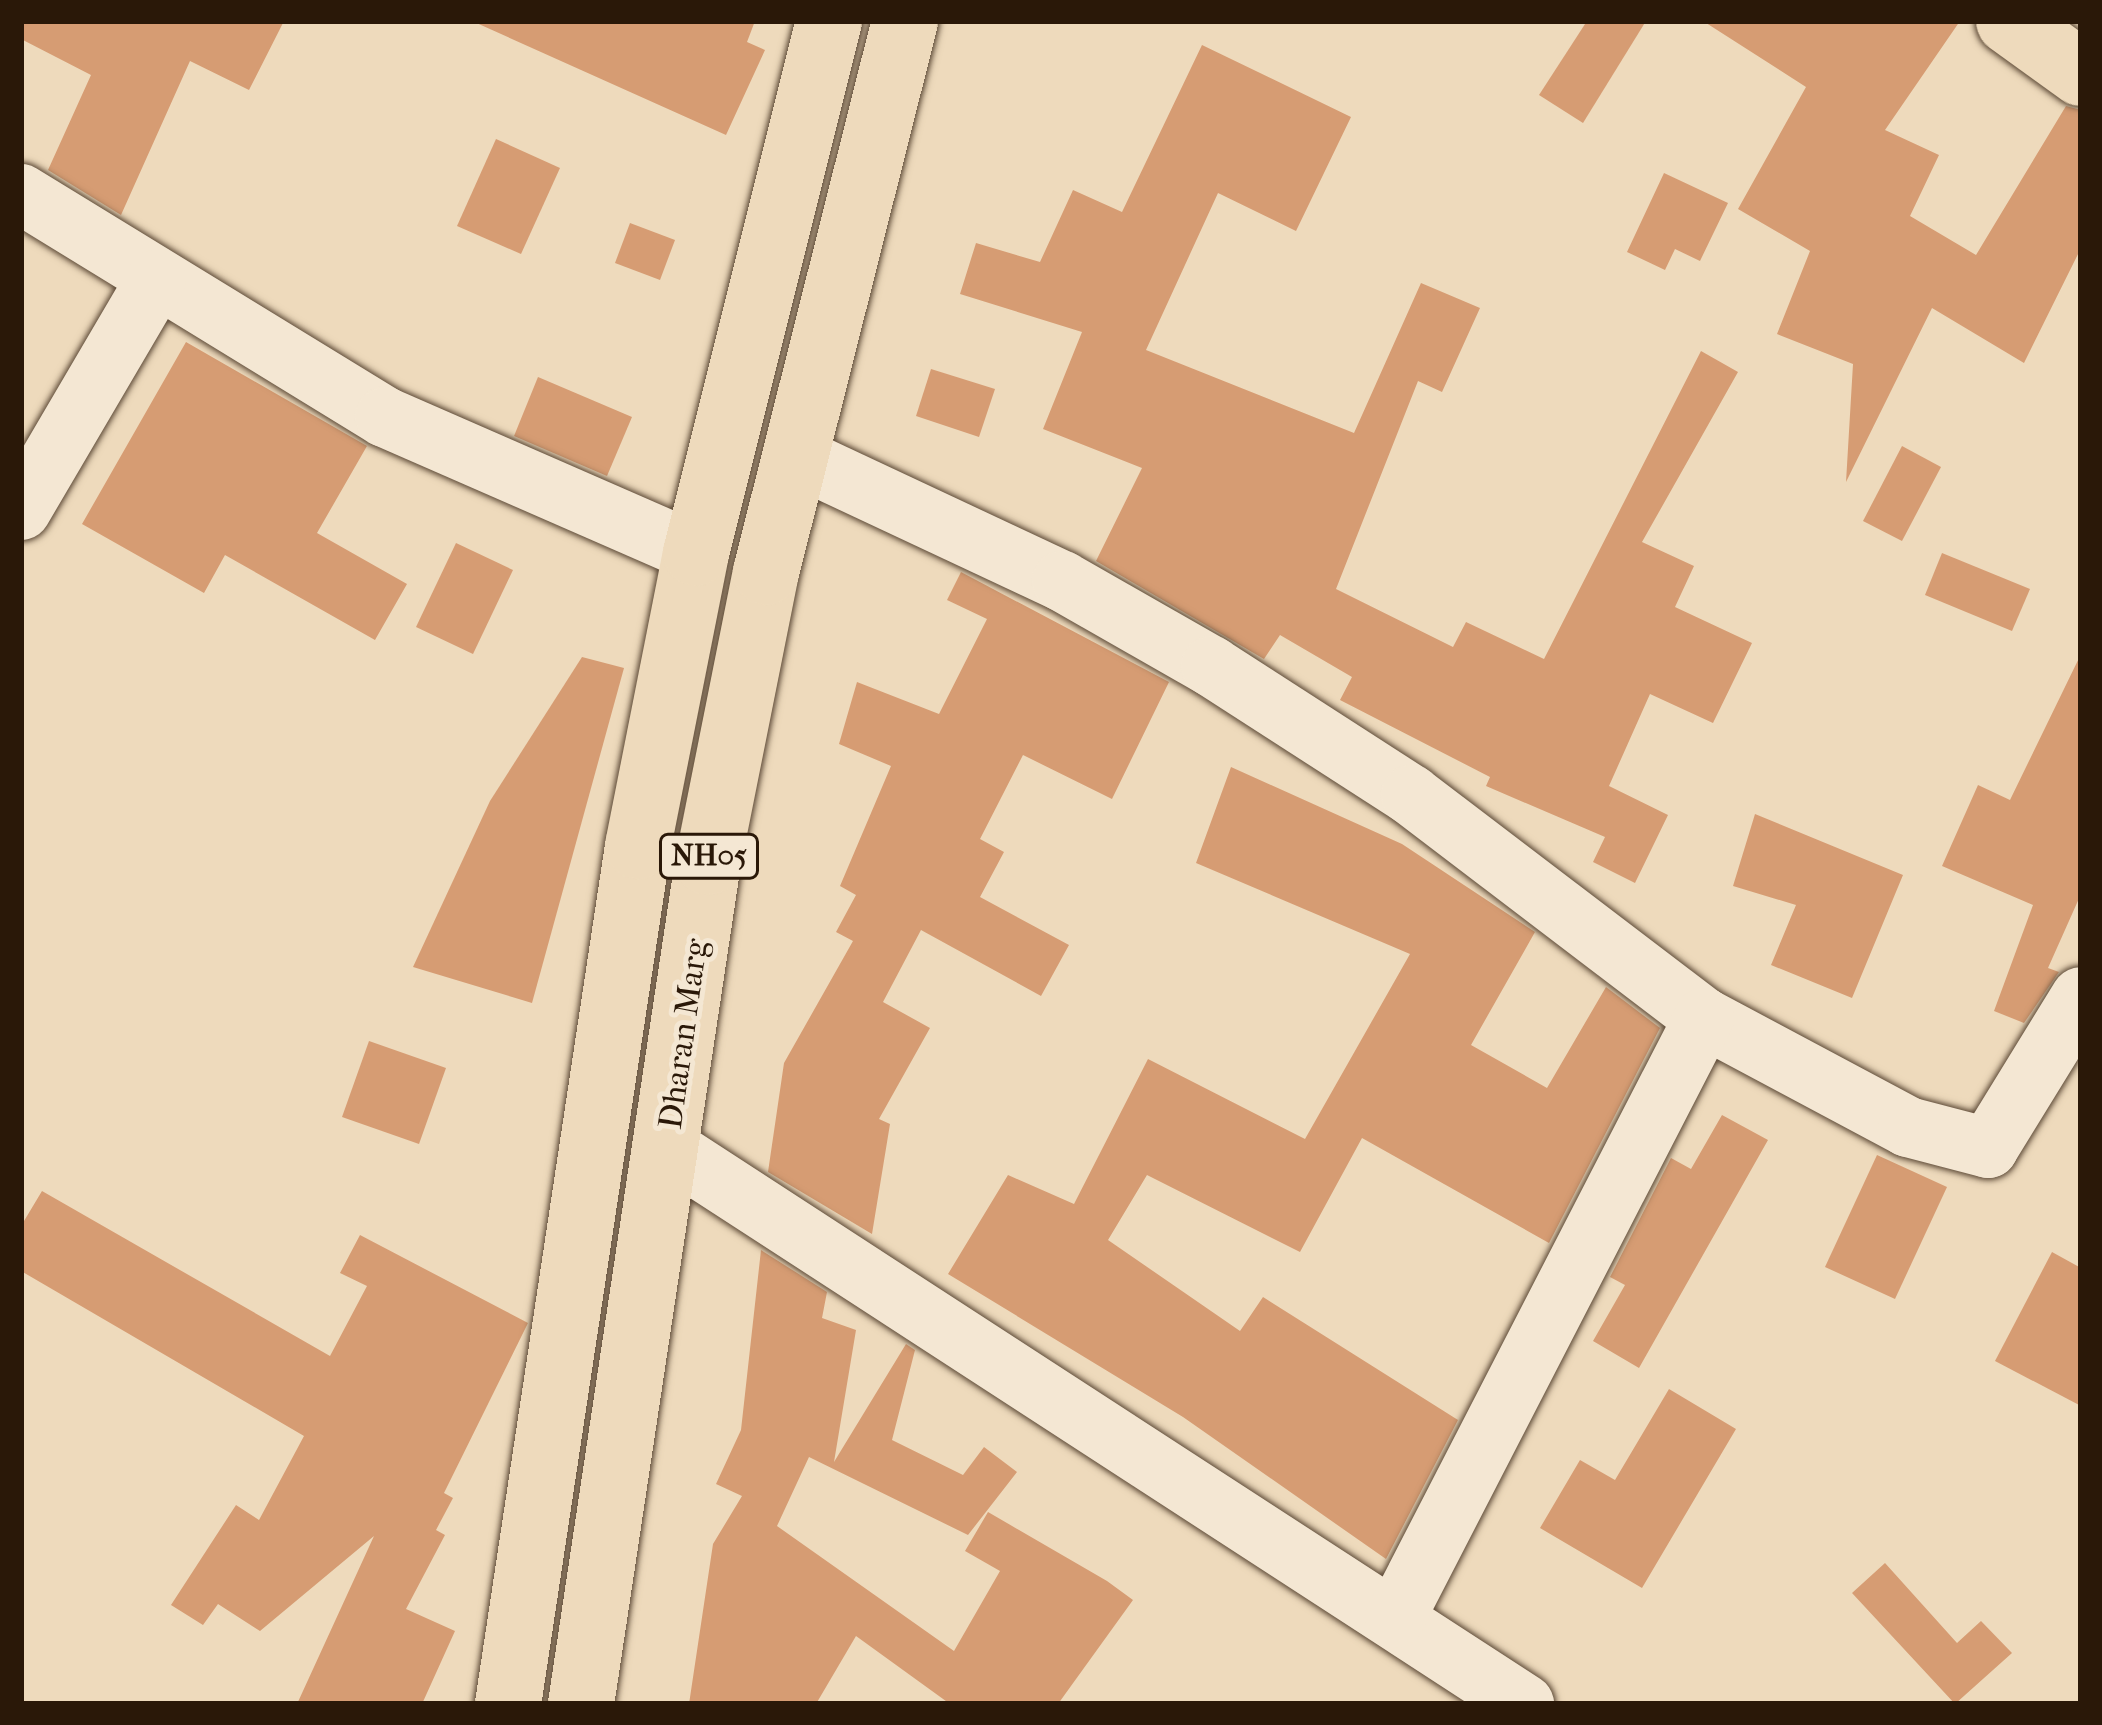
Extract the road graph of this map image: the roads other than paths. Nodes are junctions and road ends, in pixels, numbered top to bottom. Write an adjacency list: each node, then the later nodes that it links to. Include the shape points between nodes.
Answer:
1 (830, 21): 9 (main road, NH05)
2 (905, 21): 7 (main road, Dharan Marg / NH05)
3 (2008, 21): 4 (main road)
4 (2081, 73)
5 (21, 194): 6 (street)
6 (156, 280): 8 (street); 9 (street, via 385,417)
7 (793, 455): 11 (street, via 1062,580 1211,666 1411,795); 12 (main road, Dharan Marg / NH05, via 708,862)
8 (21, 510)
9 (696, 554): 14 (main road, NH05, via 638,846)
10 (2081, 997): 11 (street, via 1988,1148 1908,1127)
11 (1704, 1018): 13 (street)
12 (668, 1148): 13 (street); 15 (main road, Dharan Marg / NH05)
13 (1394, 1618): 16 (street)
14 (508, 1704)
15 (580, 1704)
16 (1524, 1704)

